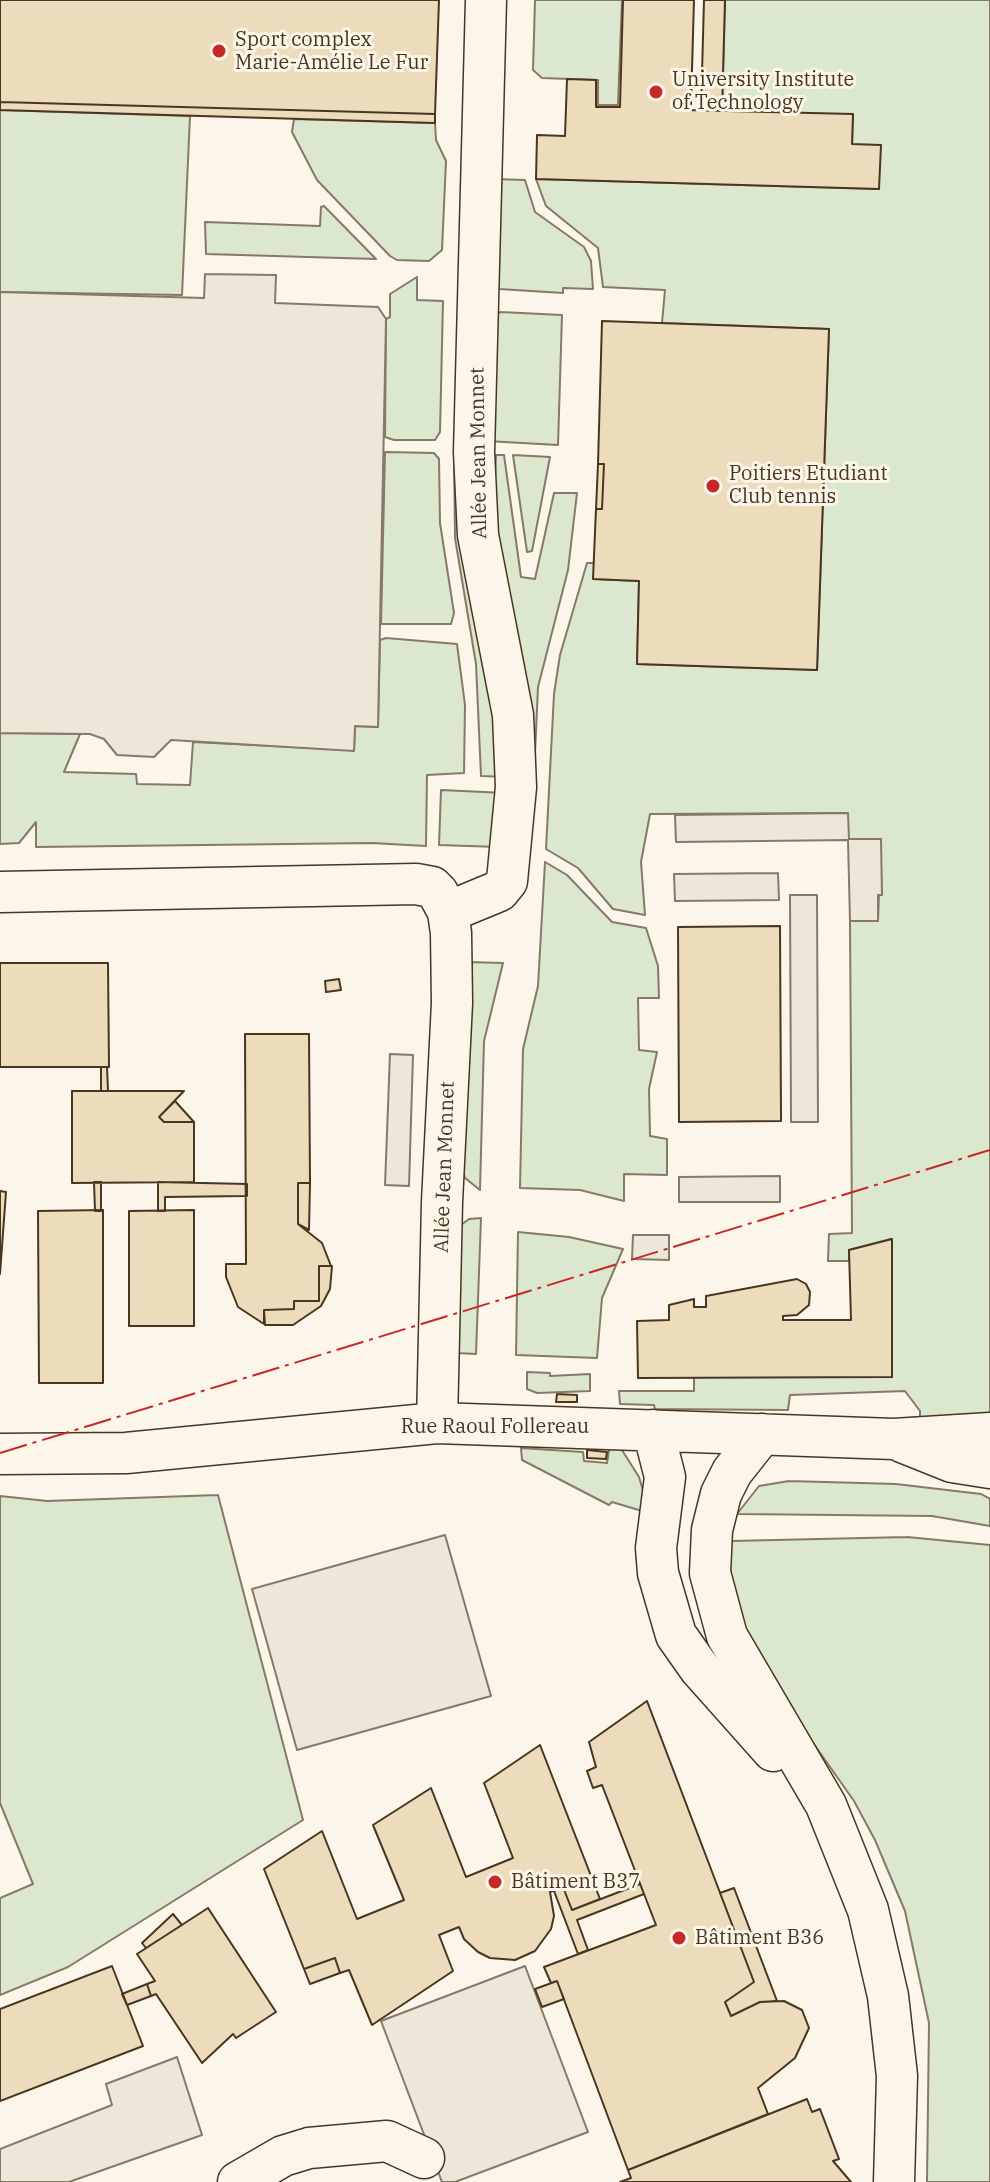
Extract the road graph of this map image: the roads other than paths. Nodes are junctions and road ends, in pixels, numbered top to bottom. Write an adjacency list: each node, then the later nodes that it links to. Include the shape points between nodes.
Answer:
1 (486, 0): 3 (street, Allée Jean Monnet, via 474,452 478,535 513,715 516,787 507,881 499,891)
2 (0, 892): 3 (street, via 416,884 432,887)
3 (448, 912): 4 (street, Allée Jean Monnet, via 452,1003)
4 (437, 1423): 5 (street, Rue Raoul Follereau); 9 (street, Rue Raoul Follereau, via 126,1453)
5 (653, 1430): 7 (street, Rue Raoul Follereau); 12 (street, via 665,1477 658,1573 676,1635 744,1720)
6 (990, 1433): 8 (street, Rue Raoul Follereau)
7 (762, 1434): 8 (street, Rue Raoul Follereau); 12 (street, via 721,1494 710,1573 727,1636)
8 (894, 1439): 10 (street)
9 (0, 1454)
10 (971, 1465): 11 (street)
11 (990, 1481)
12 (826, 1805): 15 (street, via 868,1910 888,1996 897,2076)
13 (424, 2158): 14 (street, via 387,2141 309,2148 283,2156)
14 (238, 2182)
15 (894, 2182)

